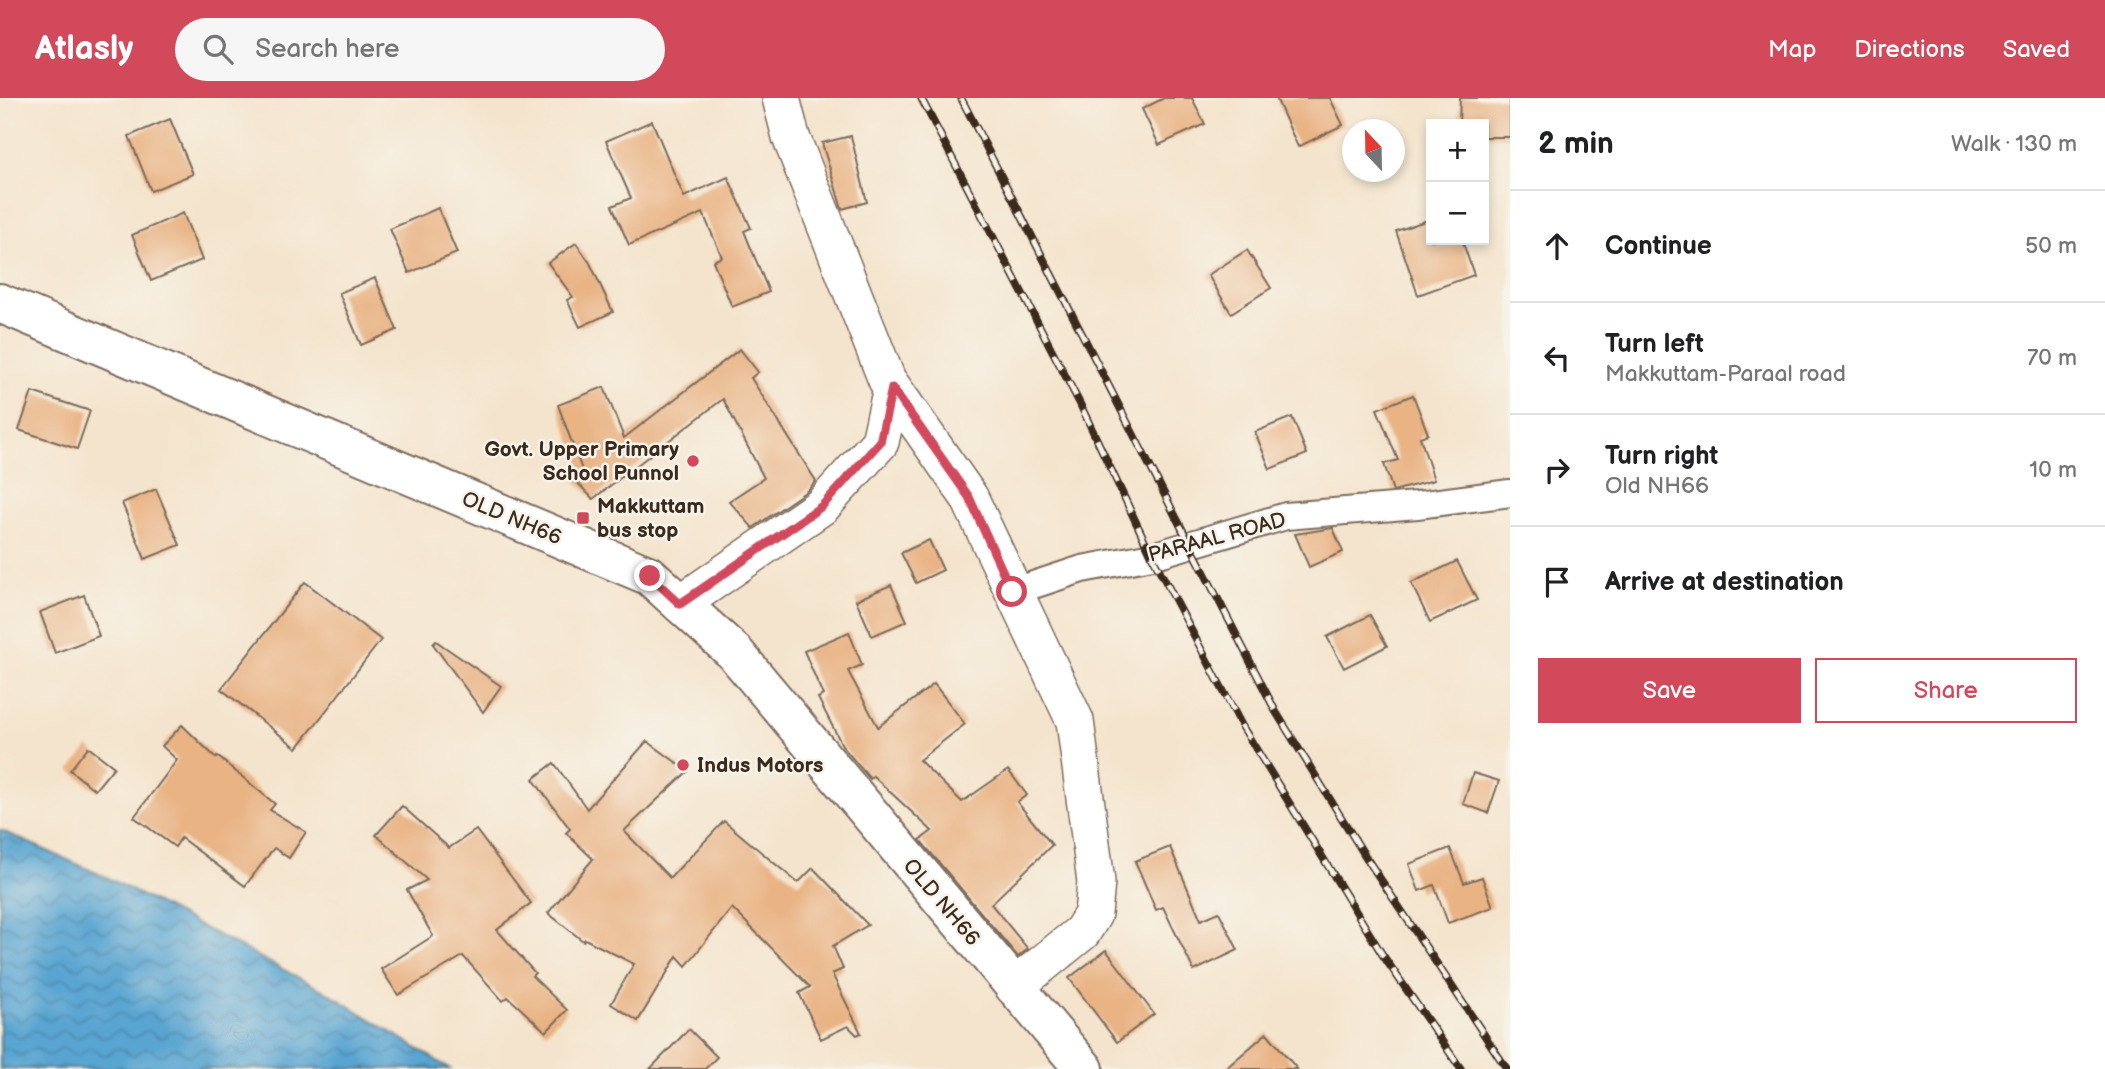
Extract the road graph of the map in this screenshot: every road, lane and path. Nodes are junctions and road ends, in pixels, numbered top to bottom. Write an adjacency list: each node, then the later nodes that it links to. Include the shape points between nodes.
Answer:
1 (780, 98): 3 (main road, via 791,138)
2 (0, 303): 6 (main road, OLD NH66, via 650,576)
3 (892, 388): 5 (main road, via 969,497); 6 (main road, via 880,442 822,506)
4 (1510, 493): 5 (street, PARAAL ROAD, via 1286,516)
5 (1012, 592): 7 (main road, via 1075,721 1096,882 1093,914 1082,932)
6 (680, 604): 7 (main road, OLD NH66, via 734,653)
7 (1014, 988): 8 (main road, OLD NH66)
8 (1084, 1069)

